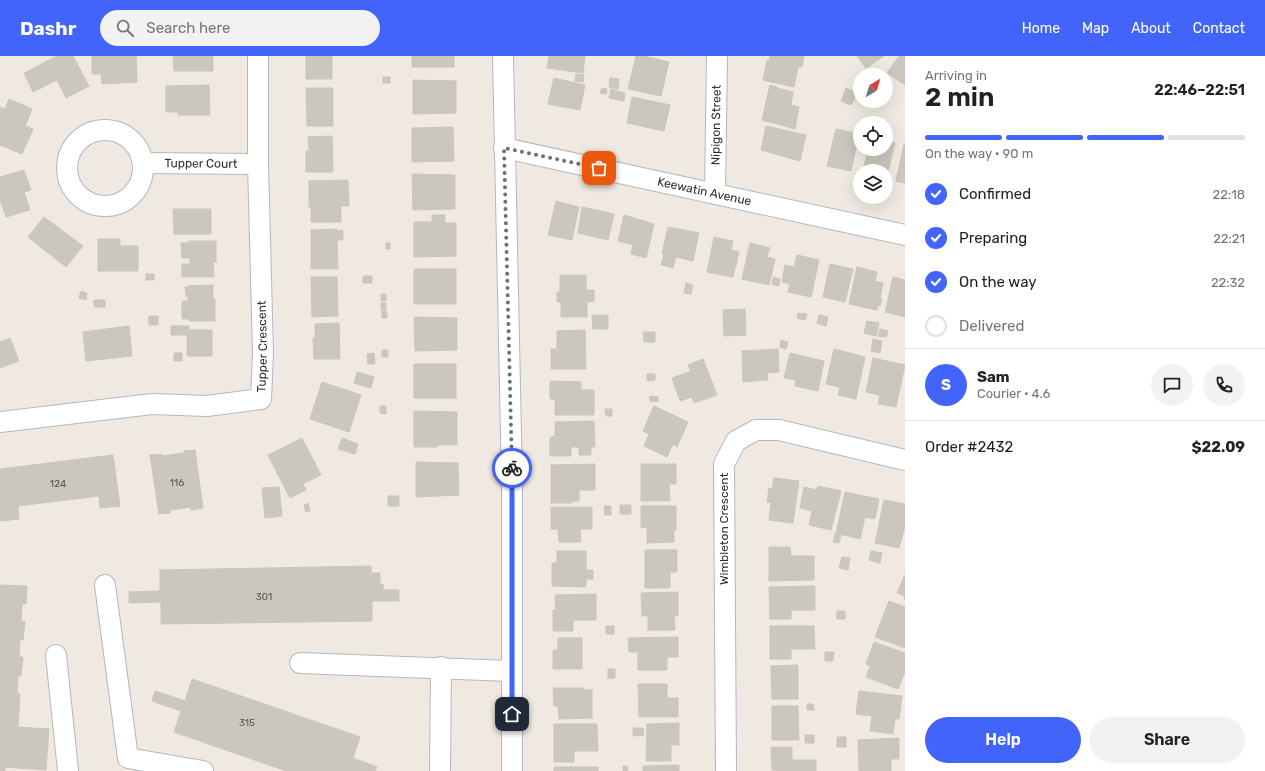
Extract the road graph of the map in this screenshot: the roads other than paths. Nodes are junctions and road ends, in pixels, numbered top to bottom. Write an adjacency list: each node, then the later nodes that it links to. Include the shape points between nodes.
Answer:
1 (258, 56): 6 (street, Tupper Crescent)
2 (503, 56): 4 (street)
3 (717, 56): 7 (street, Nipigon Street)
4 (504, 148): 7 (street, Keewatin Avenue); 15 (street, via 512,482)
5 (143, 163): 6 (street, Tupper Court)
6 (258, 164): 9 (street, Tupper Crescent, via 263,353 261,399 207,406 152,404)
7 (715, 194): 8 (street, Keewatin Avenue)
8 (905, 235)
9 (0, 422)
10 (905, 460): 20 (street, Wimbleton Crescent, via 779,430 756,430 736,441 724,464)
11 (105, 585): 17 (street, via 128,758)
12 (56, 655): 16 (street)
13 (300, 663): 14 (street)
14 (441, 667): 15 (street); 18 (street)
15 (512, 671): 19 (street)
16 (68, 771)
17 (203, 771)
18 (440, 771)
19 (512, 771)
20 (726, 771)

